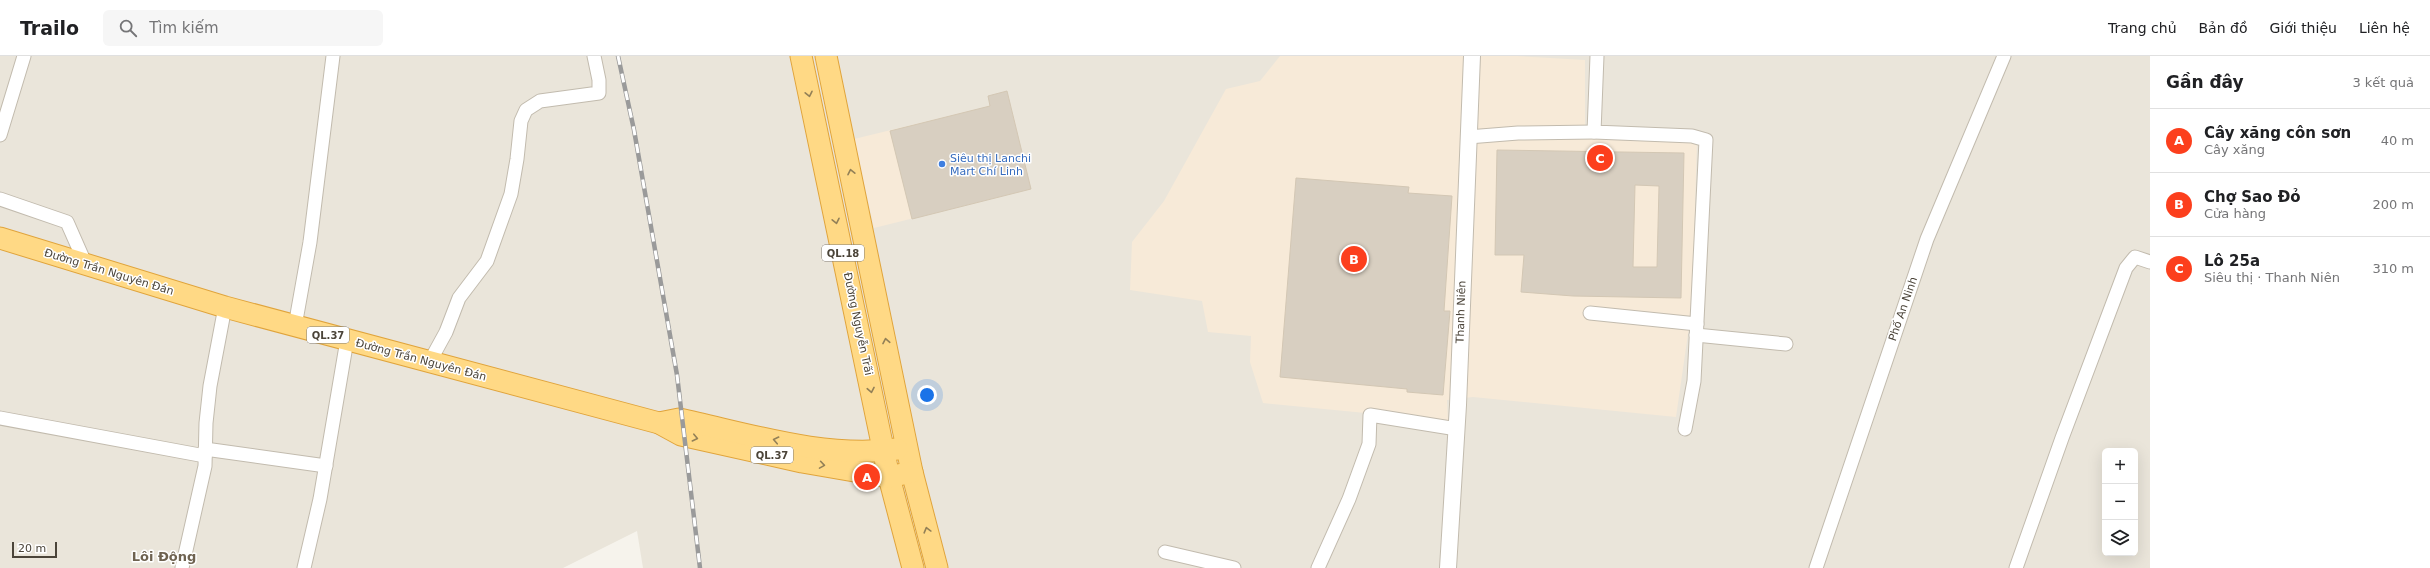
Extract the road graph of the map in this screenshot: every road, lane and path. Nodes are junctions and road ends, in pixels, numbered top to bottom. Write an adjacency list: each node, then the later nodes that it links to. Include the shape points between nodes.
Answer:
1 (24, 56): 10 (street)
2 (333, 56): 20 (street, via 310,242)
3 (594, 56): 24 (street, via 599,93 540,101 526,110 521,121 511,194 486,261 458,298 446,332)
4 (800, 56): 17 (highway, Đường Nguyễn Trãi / QL.18, one-way to 17)
5 (826, 56): 16 (highway, QL.18, one-way to 5)
6 (1472, 56): 11 (street, Thanh Niên)
7 (1597, 56): 9 (street)
8 (2004, 56): 43 (street, Phố An Ninh, via 1927,239)
9 (1594, 132): 11 (street, via 1518,133); 21 (street, via 1692,136 1706,140)
10 (0, 135)
11 (1468, 137): 27 (street, Thanh Niên)
12 (0, 199): 15 (street, via 67,222)
13 (0, 238): 15 (highway, Đường Trần Nguyên Đán / QL.37)
14 (2150, 262): 44 (street, via 2135,257 2126,268)
15 (86, 265): 18 (highway, Đường Trần Nguyên Đán / QL.37)
16 (873, 279): 17 (highway); 29 (highway, QL.18, one-way to 16)
17 (850, 283): 30 (highway, Đường Nguyễn Trãi / QL.18, one-way to 30)
18 (225, 307): 20 (highway, Đường Trần Nguyên Đán / QL.37); 31 (street, via 210,386)
19 (1590, 312): 21 (street)
20 (296, 326): 22 (highway, Đường Trần Nguyên Đán / QL.37)
21 (1697, 330): 23 (street); 28 (street, via 1694,381)
22 (347, 340): 24 (highway, Đường Trần Nguyên Đán / QL.37); 32 (street)
23 (1786, 344)
24 (429, 363): 26 (highway, Đường Trần Nguyên Đán / QL.37)
25 (0, 418): 31 (street)
26 (659, 423): 30 (highway, Đường Trần Nguyên Đán / QL.37, one-way to 26, via 802,445 679,419); 34 (highway, Đường Trần Nguyên Đán / QL.37, one-way to 34, via 681,435 802,462)
27 (1457, 428): 41 (street, via 1370,415 1369,444 1349,499); 42 (street, Thanh Niên)
28 (1685, 429)
29 (907, 448): 30 (highway, Đường Trần Nguyên Đán / QL.37); 33 (highway, QL.18)
30 (884, 451): 34 (highway, Đường Nguyễn Trãi / QL.18)
31 (205, 452): 32 (street); 36 (street, via 201,489)
32 (326, 466): 37 (street)
33 (912, 472): 34 (highway, Đường Trần Nguyên Đán / QL.37); 39 (highway, QL.18, one-way to 33)
34 (889, 477): 38 (highway, Đường Nguyễn Trãi / QL.18)
35 (1165, 552): 40 (street)
36 (182, 568)
37 (304, 568)
38 (913, 568)
39 (937, 568)
40 (1234, 568)
41 (1318, 568)
42 (1448, 568)
43 (1816, 568)
44 (2016, 568)

